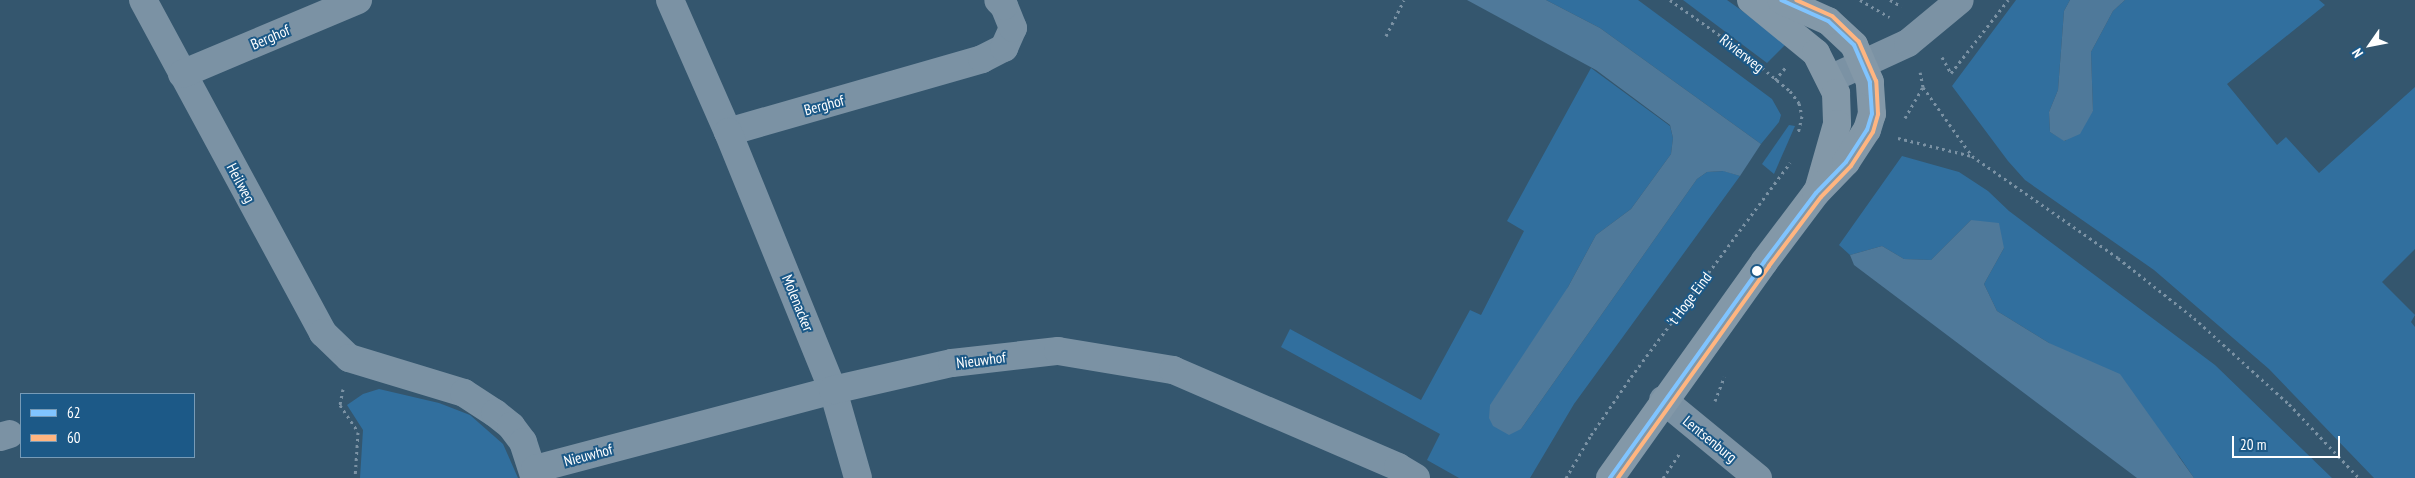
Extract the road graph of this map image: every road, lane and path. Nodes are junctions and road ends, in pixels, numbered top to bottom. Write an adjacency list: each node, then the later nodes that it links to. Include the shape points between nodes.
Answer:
1 (143, 0): 12 (street, Heilweg)
2 (358, 0): 12 (street, Berghof)
3 (670, 0): 15 (street)
4 (998, 0): 15 (street, Berghof, via 1013,28 1004,48 982,58)
5 (1404, 0): 10 (path)
6 (1670, 0): 16 (path, Rivierweg, via 1742,51 1790,91 1799,103 1802,116)
7 (1751, 0): 13 (street, via 1816,53)
8 (1781, 0): 11 (street, via 1828,21 1854,45)
9 (1960, 0): 11 (street, via 1908,43)
10 (1386, 36)
11 (1864, 66): 13 (street); 18 (street, via 1872,99 1867,130 1846,162)
12 (182, 74): 19 (street, Heilweg, via 323,333)
13 (1830, 80): 18 (street, via 1836,93 1838,116)
14 (1923, 86): 29 (path, via 1972,156 2118,258 2194,318 2289,404)
15 (728, 132): 20 (street, Molenacker)
16 (1797, 135)
17 (1792, 154): 26 (path, 't Hoge Eind, via 1790,163 1631,377)
18 (1816, 193): 21 (street)
19 (349, 358): 22 (street, Heilweg, via 464,393 511,426 523,442); 24 (path, via 340,404 358,432)
20 (833, 390): 22 (street, Nieuwhof); 23 (street, Nieuwhof, via 952,363 1058,351 1172,370); 25 (street, Molenacker)
21 (1663, 400): 27 (street); 28 (street, Lentsenburg)
22 (535, 473)
23 (1402, 474)
24 (355, 478)
25 (858, 478)
26 (1566, 478)
27 (1610, 478)
28 (1758, 478)
29 (2360, 478)

